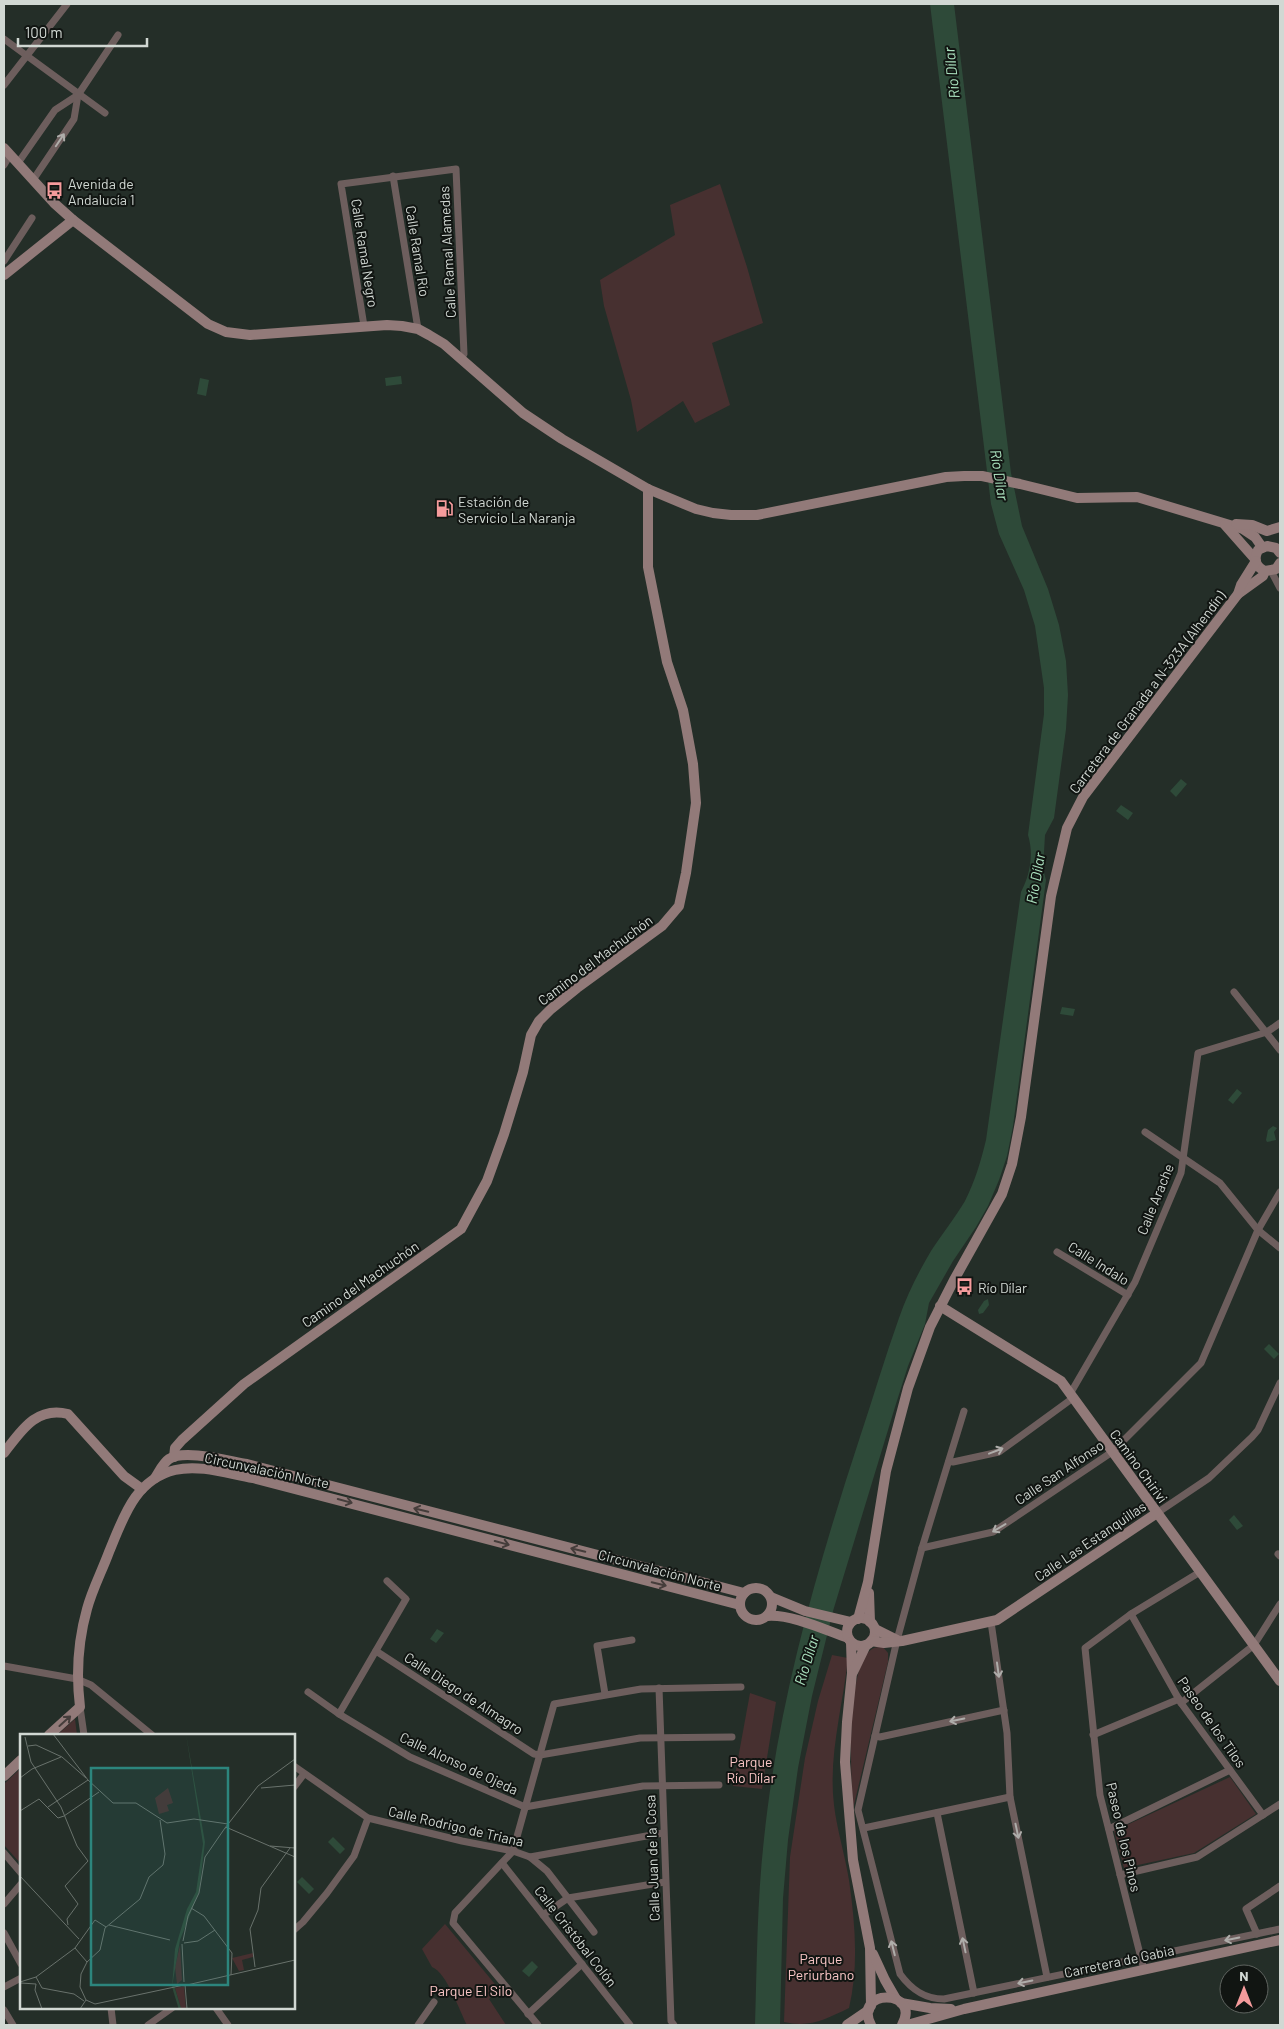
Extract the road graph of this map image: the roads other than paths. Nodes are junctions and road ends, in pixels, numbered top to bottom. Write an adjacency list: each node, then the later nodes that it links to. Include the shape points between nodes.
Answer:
1 (67, 4): 4 (street)
2 (118, 34): 6 (street)
3 (4, 39): 4 (street)
4 (27, 56): 5 (street); 6 (street)
5 (4, 85)
6 (78, 95): 7 (street); 9 (street, via 55,110); 12 (street, one-way to 6, via 74,119)
7 (105, 113)
8 (7, 151): 9 (street); 10 (street)
9 (18, 163): 12 (street)
10 (4, 165)
11 (393, 176): 13 (street, Calle Ramal Alamedas); 19 (street, Calle Ramal Río); 20 (street, Calle Ramal Alamedas, via 456,169 464,354)
12 (33, 180): 15 (street)
13 (341, 184): 18 (street, Calle Ramal Negro)
14 (32, 218): 16 (street)
15 (73, 220): 17 (street); 18 (street, via 208,324 226,332 250,335)
16 (4, 262)
17 (4, 275)
18 (364, 326): 19 (street)
19 (418, 329): 20 (street, via 444,344)
20 (460, 359): 21 (street, via 524,414)
21 (648, 489): 22 (street, via 696,509 731,516 757,515 946,477 982,476 1077,498 1137,497); 47 (street, Camino del Machuchón, via 648,567 667,662 683,710 696,803 679,906 662,926 576,988 539,1021 531,1035 523,1072 487,1181 461,1229 244,1384 182,1440 175,1448)
22 (1222, 523): 23 (street, via 1252,525 1267,532); 24 (street, via 1243,529); 26 (street)
23 (1280, 528): 24 (street)
24 (1263, 547): 25 (street, via 1272,546); 26 (street, Carretera de Granada a N-323A (Alhendín), via 1256,554)
25 (1280, 552)
26 (1256, 560): 27 (street, via 1260,569); 29 (street, Carretera de Granada a N-323A (Alhendín))
27 (1275, 569): 28 (street); 29 (street, Carretera de Granada a N-323A (Alhendín))
28 (1280, 588)
29 (1238, 594): 41 (street, Carretera de Granada a N-323A (Alhendín), via 1083,797 1067,828 1051,896 1012,1164 991,1216)
30 (1234, 992): 32 (street)
31 (1280, 1023): 32 (street, Calle Arache)
32 (1267, 1032): 33 (street); 35 (street, Calle Arache, via 1198,1053)
33 (1280, 1050)
34 (1145, 1132): 35 (street)
35 (1184, 1158): 37 (street, via 1220,1183); 40 (street, Calle Arache, via 1181,1173)
36 (1280, 1192): 37 (street, Calle San Alfonso)
37 (1258, 1230): 38 (street); 46 (street, Calle San Alfonso, via 1201,1363)
38 (1280, 1248)
39 (1057, 1252): 40 (street, Calle Indalo)
40 (1128, 1295): 43 (street, Calle Arache)
41 (940, 1306): 43 (street, Camino Chirivi, via 1061,1381); 56 (street, Carretera de Granada a N-323A (Alhendín), via 920,1352 900,1413 886,1471)
42 (1280, 1383): 52 (street, Calle Las Estanquillas, via 1252,1437 1209,1478)
43 (1072, 1396): 46 (street, Camino Chirivi); 48 (street, Calle Arache, one-way to 43, via 999,1452)
44 (964, 1411): 48 (street)
45 (4, 1452): 51 (street, via 34,1418 54,1412 68,1414 124,1476)
46 (1112, 1452): 52 (street, Camino Chirivi); 53 (street, Calle San Alfonso, one-way to 53, via 994,1532)
47 (174, 1457): 49 (street, via 178,1462); 50 (street, via 167,1460); 57 (street, Circunvalación Norte, one-way to 47, via 247,1464 188,1454)
48 (949, 1461): 53 (street)
49 (195, 1468): 50 (street, Circunvalación Norte, via 174,1470); 60 (street, Circunvalación Norte, one-way to 60, via 294,1487)
50 (154, 1478): 51 (street)
51 (142, 1489): 74 (street, via 134,1496 125,1514 87,1608)
52 (1157, 1513): 54 (street, Camino Chirivi); 64 (street, Calle Las Estanquillas)
53 (922, 1548): 68 (street)
54 (1200, 1572): 61 (street); 70 (street, Camino Chirivi)
55 (387, 1581): 71 (street, via 406,1599)
56 (868, 1582): 63 (street, Carretera de Granada a N-323A (Alhendín)); 65 (street, Carretera de Granada a N-323A (Alhendín))
57 (744, 1593): 58 (street, via 759,1588); 60 (street)
58 (771, 1597): 62 (street, via 772,1607); 63 (street, via 805,1611)
59 (1280, 1604): 70 (street)
60 (740, 1605): 62 (street, via 742,1613 752,1620)
61 (1131, 1614): 80 (street, Paseo de los Tilos); 87 (street, Paseo de los Pinos, via 1085,1648)
62 (767, 1616): 67 (street, via 802,1622)
63 (854, 1621): 65 (street, via 864,1619); 67 (street, via 848,1630)
64 (991, 1622): 68 (street, Calle Las Estanquillas); 82 (street, one-way to 82)
65 (872, 1625): 68 (street); 69 (street, via 874,1635)
66 (632, 1640): 79 (street, via 597,1646)
67 (850, 1640): 69 (street, via 860,1646); 73 (street)
68 (897, 1640): 69 (street, Calle Las Estanquillas); 89 (street)
69 (869, 1643): 73 (street)
70 (1254, 1645): 75 (street, Camino Chirivi); 80 (street)
71 (376, 1651): 83 (street); 91 (street, Calle Diego de Almagro, via 534,1754)
72 (4, 1666): 74 (street)
73 (852, 1673): 127 (street, via 845,1762 848,1809 853,1860)
74 (77, 1679): 81 (street); 86 (street, via 91,1684)
75 (1280, 1681)
76 (741, 1687): 77 (street)
77 (658, 1688): 79 (street); 90 (street, Calle Juan de la Cosa)
78 (308, 1692): 83 (street, Calle Alonso de Ojeda)
79 (605, 1694): 91 (street, via 554,1704)
80 (1180, 1700): 87 (street); 94 (street, Paseo de los Tilos)
81 (80, 1707): 84 (street, one-way to 81); 85 (street)
82 (1004, 1710): 89 (street, one-way to 89); 100 (street)
83 (339, 1714): 102 (street, Calle Alonso de Ojeda, via 410,1757)
84 (50, 1734)
85 (84, 1734)
86 (151, 1734)
87 (1093, 1735): 107 (street, Paseo de los Pinos, via 1100,1795)
88 (732, 1736): 90 (street)
89 (876, 1736): 106 (street, via 858,1810)
90 (660, 1738): 91 (street, via 640,1738); 99 (street, Calle Juan de la Cosa)
91 (540, 1754): 102 (street)
92 (20, 1761): 96 (street)
93 (295, 1767): 95 (street, Calle Rodrigo de Triana)
94 (1230, 1770): 104 (street, Paseo de los Tilos); 107 (street)
95 (304, 1774): 98 (street); 105 (street, Calle Rodrigo de Triana)
96 (4, 1776)
97 (718, 1785): 99 (street)
98 (295, 1786)
99 (662, 1786): 102 (street, via 643,1786); 108 (street, Calle Juan de la Cosa)
100 (1010, 1797): 103 (street); 132 (street, one-way to 132)
101 (1280, 1804): 104 (street)
102 (525, 1807): 109 (street)
103 (937, 1812): 106 (street); 135 (street, one-way to 103)
104 (1263, 1815): 114 (street, via 1196,1857)
105 (368, 1818): 109 (street, Calle Rodrigo de Triana); 121 (street, via 354,1856)
106 (864, 1828): 135 (street, one-way to 106, via 935,1999 917,1992 900,1974)
107 (1109, 1828): 114 (street, Paseo de los Pinos)
108 (663, 1833): 111 (street); 115 (street, Calle Juan de la Cosa)
109 (513, 1851): 111 (street, Calle Rodrigo de Triana); 112 (street)
110 (4, 1853): 113 (street)
111 (530, 1856): 118 (street, Calle Rodrigo de Triana, via 547,1871)
112 (502, 1863): 120 (street, Calle Cristóbal Colón); 144 (street, via 455,1913 453,1923)
113 (20, 1872)
114 (1120, 1874): 128 (street, Paseo de los Pinos)
115 (665, 1882): 118 (street); 152 (street, Calle Juan de la Cosa, via 671,2021)
116 (20, 1885): 119 (street)
117 (1280, 1886): 125 (street, via 1246,1908)
118 (568, 1898): 120 (street); 123 (street, Calle Rodrigo de Triana)
119 (4, 1904)
120 (543, 1915): 130 (street, Calle Cristóbal Colón)
121 (295, 1929)
122 (1280, 1929): 125 (street)
123 (594, 1932)
124 (4, 1934): 129 (street)
125 (1257, 1934): 128 (street, one-way to 128)
126 (1280, 1940): 131 (street, Carretera de Gabia)
127 (870, 1948): 136 (street); 138 (street)
128 (1141, 1958): 131 (street, Paseo de los Pinos); 132 (street)
129 (20, 1962)
130 (582, 1964): 144 (street); 151 (street, Calle Cristóbal Colón)
131 (1144, 1970): 142 (street, Carretera de Gabia)
132 (1047, 1977): 135 (street, one-way to 135)
133 (20, 1979): 134 (street)
134 (4, 1988)
135 (974, 1993)
136 (898, 2001): 138 (street, via 883,1997); 142 (street, Carretera de Gabia, via 930,2008); 155 (street, via 906,2015)
137 (434, 2002): 149 (street)
138 (870, 2008): 153 (street); 154 (street, via 868,2017)
139 (111, 2009): 146 (street)
140 (171, 2009): 147 (street)
141 (217, 2009): 148 (street)
142 (964, 2009): 156 (street, Carretera de Gabia)
143 (4, 2010): 145 (street)
144 (528, 2014): 150 (street)
145 (13, 2025)
146 (113, 2025)
147 (148, 2025)
148 (228, 2025)
149 (418, 2025)
150 (538, 2025)
151 (630, 2025)
152 (674, 2025)
153 (847, 2025)
154 (871, 2025)
155 (902, 2025)
156 (907, 2025)

